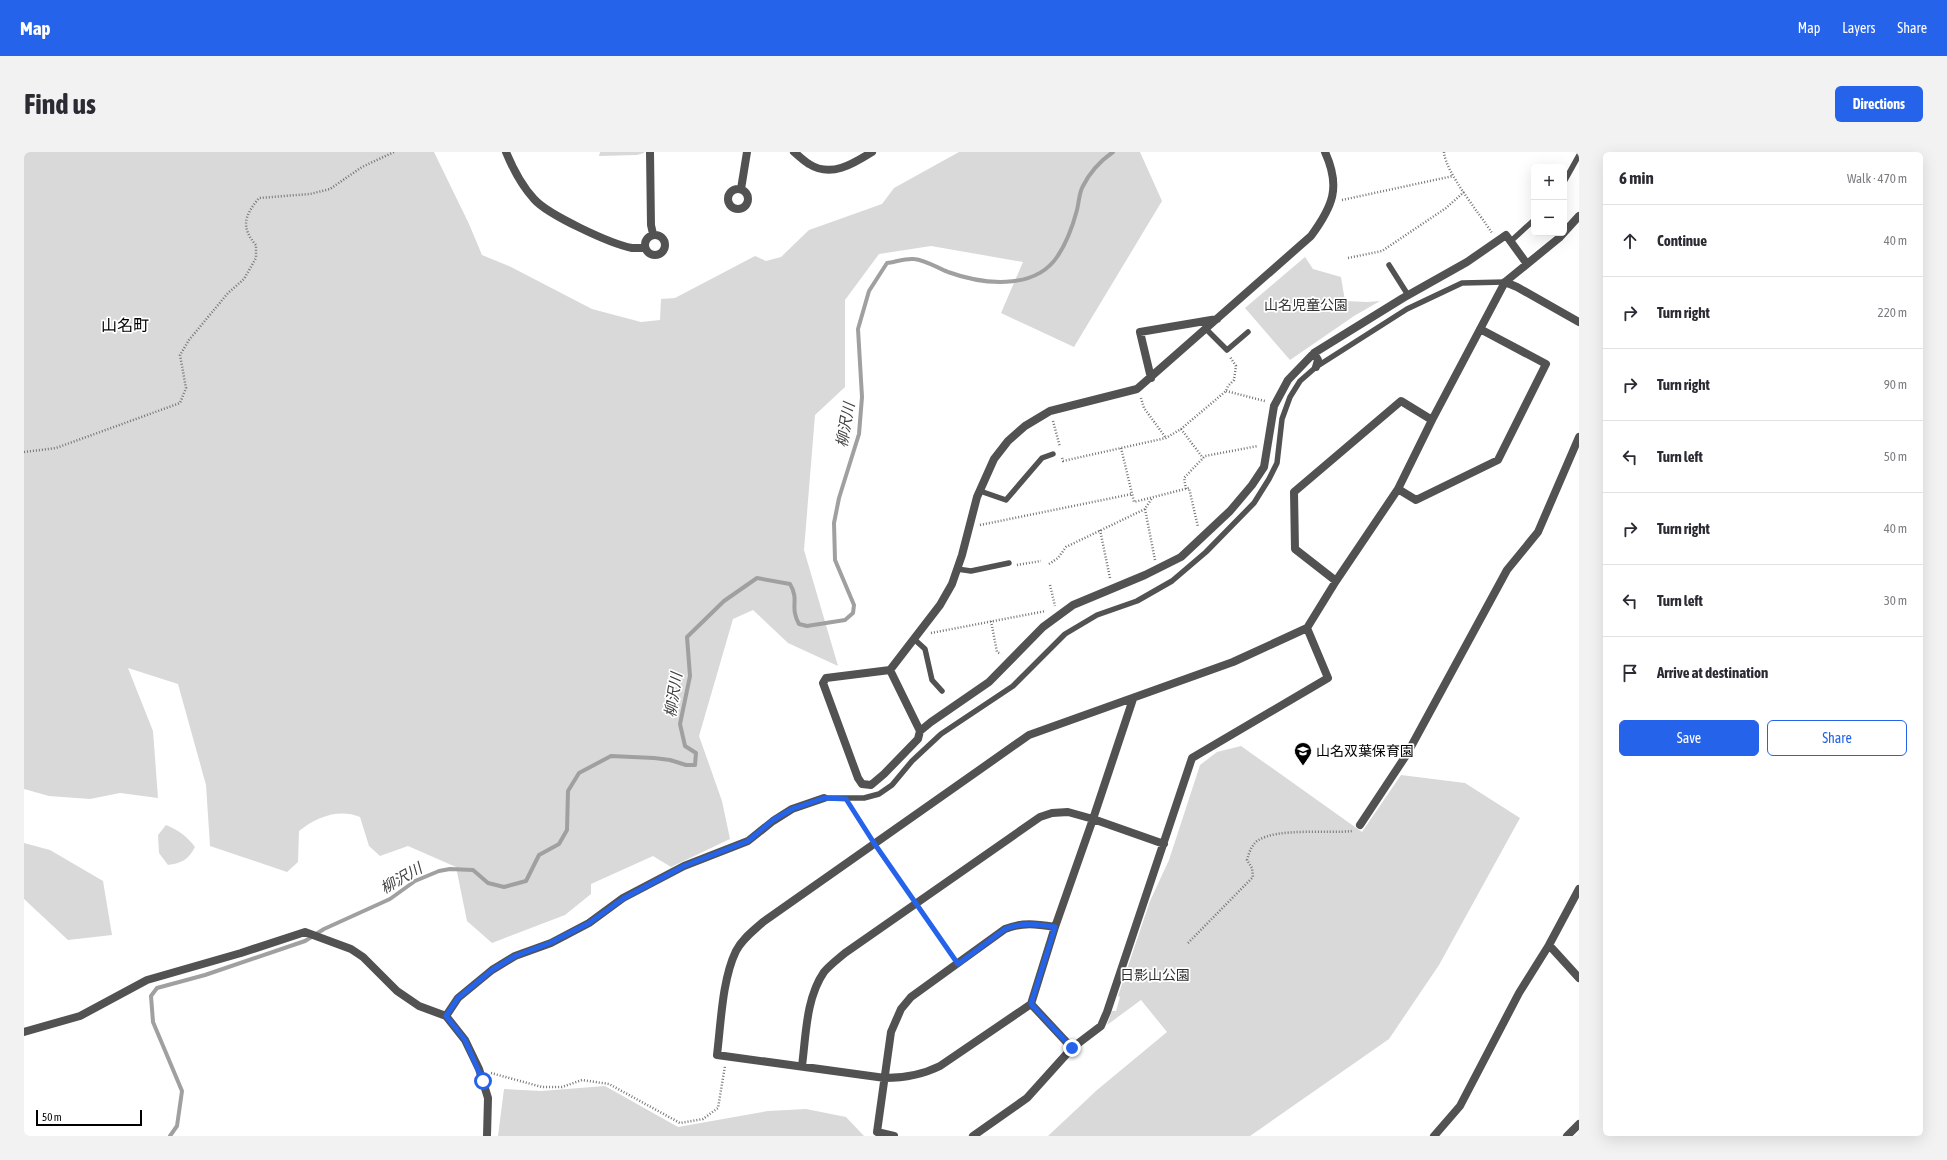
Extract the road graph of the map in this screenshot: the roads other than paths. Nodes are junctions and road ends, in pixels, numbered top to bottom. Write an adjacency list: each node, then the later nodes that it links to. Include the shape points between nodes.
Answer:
1 (506, 152): 14 (street, via 521,184 534,201 554,216 632,248)
2 (650, 152): 12 (street)
3 (748, 152): 9 (street)
4 (794, 152): 5 (street, via 809,164 833,170 843,169)
5 (872, 152)
6 (1325, 152): 19 (street, via 1334,181 1332,203 1323,220 1311,236)
7 (1579, 155): 8 (lane)
8 (1567, 177)
9 (741, 189)
10 (1579, 216): 16 (street, via 1560,238)
11 (1531, 223): 13 (lane)
12 (653, 234): 14 (street, via 645,240); 14 (street, via 663,238 663,251 658,255 651,255)
13 (1510, 242): 16 (street); 18 (street, via 1506,235 1466,262)
14 (644, 248)
15 (1389, 264): 18 (lane)
16 (1528, 264): 17 (street)
17 (1505, 282): 20 (street); 22 (street); 25 (lane, via 1462,283 1407,309)
18 (1408, 295): 24 (street)
19 (1218, 319): 21 (street); 26 (street, via 1140,332)
20 (1579, 322)
21 (1206, 329): 23 (lane, via 1227,350); 26 (street)
22 (1480, 329): 27 (street); 30 (street, via 1546,364 1498,460 1416,500)
23 (1248, 332)
24 (1314, 353): 25 (street, via 1318,360); 40 (street, via 1288,380 1274,406 1264,467 1230,510 1181,557 1146,576 1073,605 1043,627 989,682)
25 (1316, 367): 41 (lane, via 1300,381 1290,397 1282,419 1277,463 1269,479 1254,503 1206,552 1172,581 1136,601 1097,615 1065,634 1013,686 941,734 918,755 892,785 879,794 864,798)
26 (1151, 378): 31 (street, via 1136,389 1050,411 1025,426 1008,441 994,459)
27 (1432, 420): 30 (street); 34 (street, via 1401,401 1294,492 1295,549)
28 (1579, 437): 43 (street, via 1554,500 1538,532 1508,570 1407,754)
29 (1052, 454): 31 (lane, via 1042,458 1006,500)
30 (1398, 489): 34 (street)
31 (980, 491): 33 (street)
32 (1008, 563): 33 (lane, via 971,572)
33 (957, 569): 36 (street, via 940,605)
34 (1336, 581): 35 (street)
35 (1307, 628): 39 (street, via 1233,662); 44 (street, via 1328,678 1192,758)
36 (914, 639): 37 (street); 38 (lane, via 925,649 932,680)
37 (890, 670): 40 (street); 40 (street, via 826,678 823,683 862,784 871,785 884,774 918,739)
38 (942, 691)
39 (1132, 699): 42 (street); 53 (street, via 1028,735 747,935 736,951 728,973 717,1055)
40 (920, 731)
41 (824, 798): 50 (street, via 792,809 773,820 748,841 684,866 624,898 583,927 515,956 492,970 458,998)
42 (1094, 819): 44 (street); 46 (street); 53 (street, via 1068,812 1040,817 845,953 825,971 811,998)
43 (1360, 825)
44 (1164, 844): 52 (street, via 1101,1026)
45 (1579, 889): 47 (street)
46 (1055, 927): 49 (street); 54 (street, via 1030,923 1005,929 911,997 901,1009 891,1032)
47 (1549, 945): 48 (street); 59 (street, via 1518,993 1460,1106)
48 (1579, 978)
49 (1031, 1004): 52 (street); 54 (street, via 925,1074)
50 (446, 1016): 51 (street, via 419,1006 397,991 363,957 351,949 307,932 147,980 80,1016); 56 (street, via 465,1040 479,1069 488,1098)
51 (24, 1032)
52 (1072, 1048): 58 (street, via 1027,1098)
53 (802, 1066): 54 (street)
54 (885, 1078): 57 (street, via 877,1132)
55 (1579, 1124): 60 (street)
56 (487, 1136)
57 (894, 1136)
58 (973, 1136)
59 (1434, 1136)
60 (1567, 1136)

